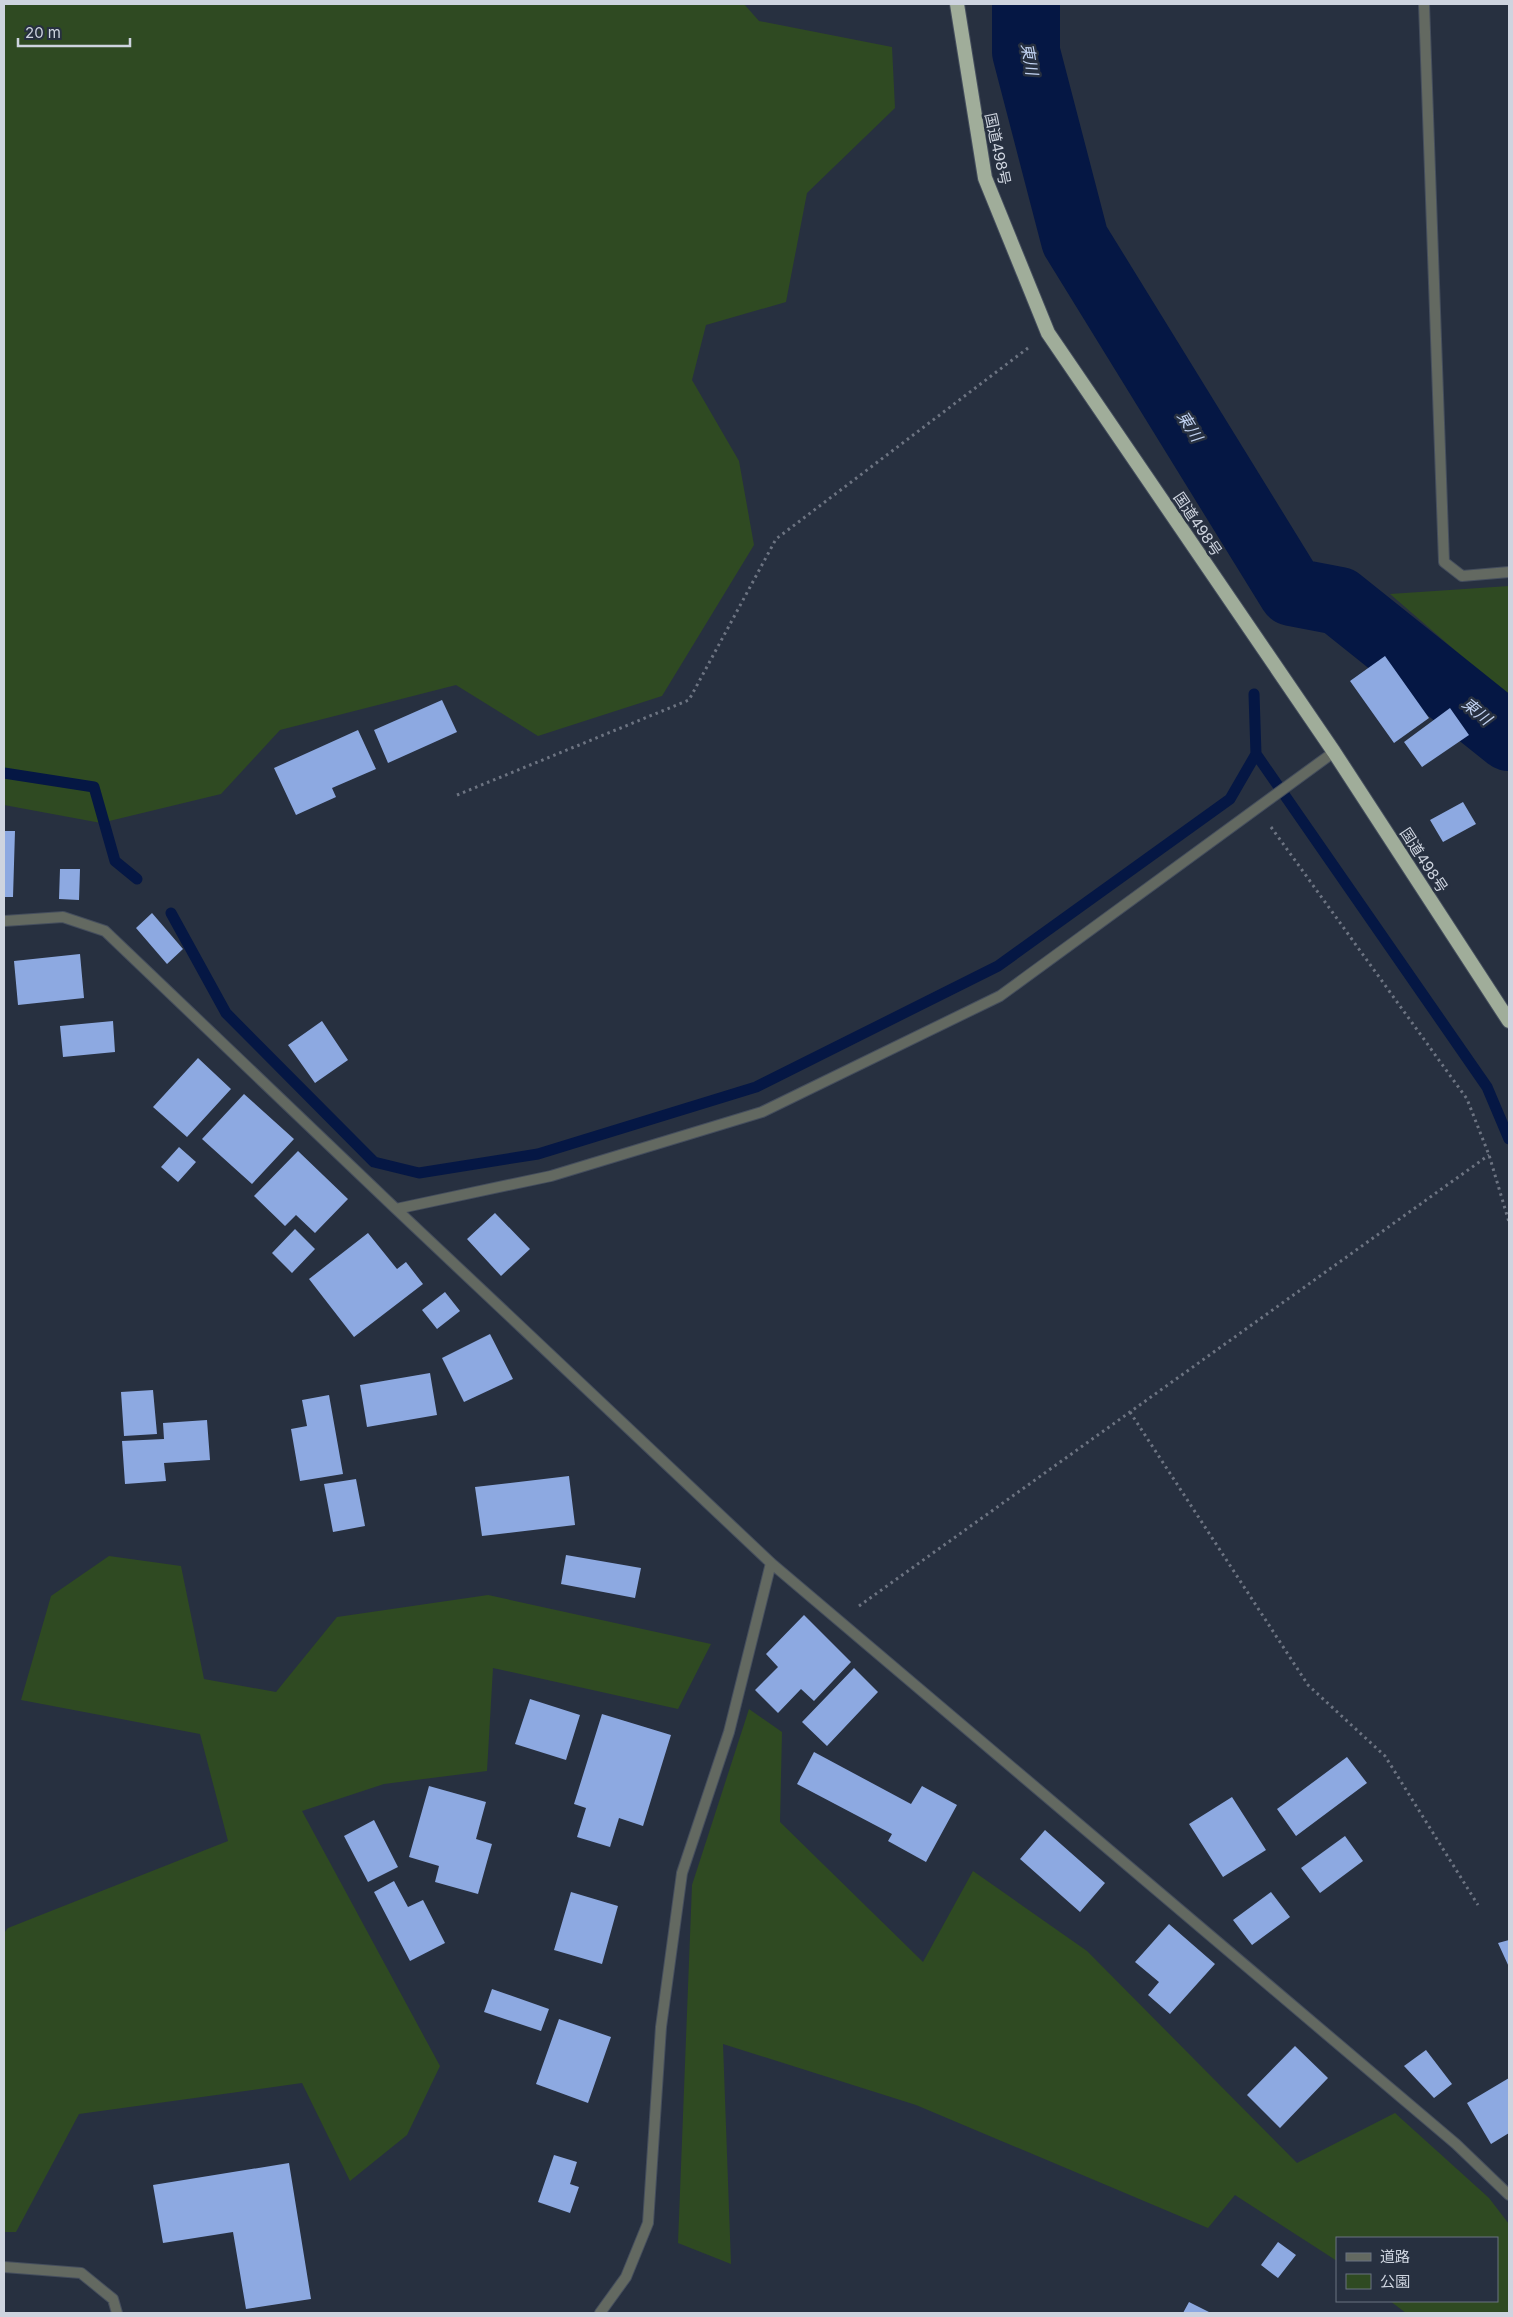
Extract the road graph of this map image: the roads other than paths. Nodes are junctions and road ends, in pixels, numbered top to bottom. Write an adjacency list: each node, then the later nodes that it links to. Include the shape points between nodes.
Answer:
1 (957, 4): 4 (highway, 国道498号, via 985,178 1048,332)
2 (1424, 4): 3 (street, via 1444,562 1462,576)
3 (1509, 572)
4 (1334, 752): 6 (highway, 国道498号); 7 (street, via 1000,996 762,1112 551,1176)
5 (4, 921): 7 (street, via 63,917 106,931)
6 (1509, 1021)
7 (396, 1209): 8 (street)
8 (771, 1563): 9 (street, via 1456,2144); 12 (street, via 729,1732 682,1873 661,2027 648,2223 626,2277)
9 (1509, 2195)
10 (4, 2267): 11 (street, via 81,2273 113,2299)
11 (117, 2313)
12 (600, 2313)

